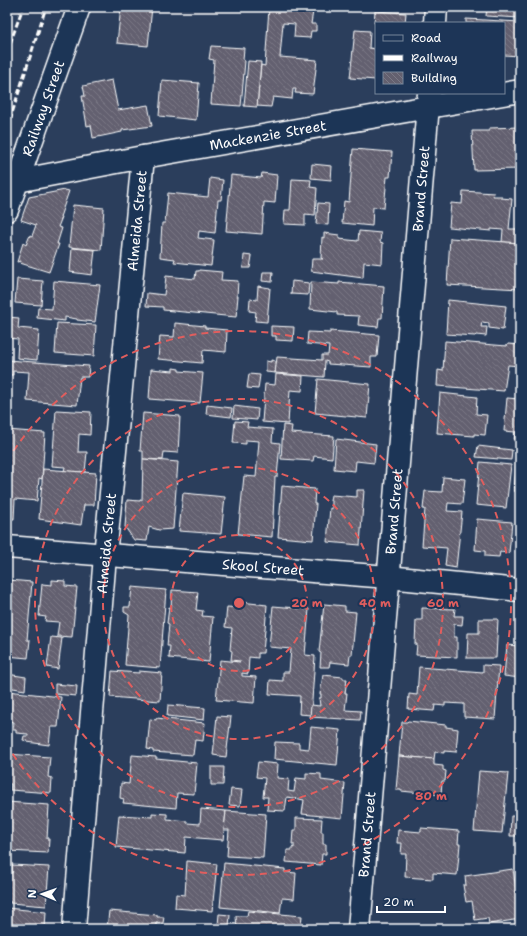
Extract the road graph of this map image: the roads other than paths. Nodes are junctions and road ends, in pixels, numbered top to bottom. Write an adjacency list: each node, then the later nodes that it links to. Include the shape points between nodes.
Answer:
1 (79, 7): 9 (street, Railway Street)
2 (436, 7): 3 (street)
3 (435, 22)
4 (520, 91): 5 (street, Mackenzie Street)
5 (505, 93)
6 (492, 94): 7 (street, Mackenzie Street)
7 (428, 101): 8 (street, Mackenzie Street); 13 (street, Brand Street)
8 (143, 157): 9 (street, Mackenzie Street); 12 (street, Almeida Street)
9 (17, 181): 10 (street, Railway Street)
10 (7, 210)
11 (7, 547): 12 (street, Skool Street)
12 (105, 556): 13 (street, Skool Street); 15 (street, Almeida Street)
13 (388, 577): 14 (street, Skool Street); 16 (street, Brand Street)
14 (520, 590)
15 (74, 929)
16 (359, 929)

